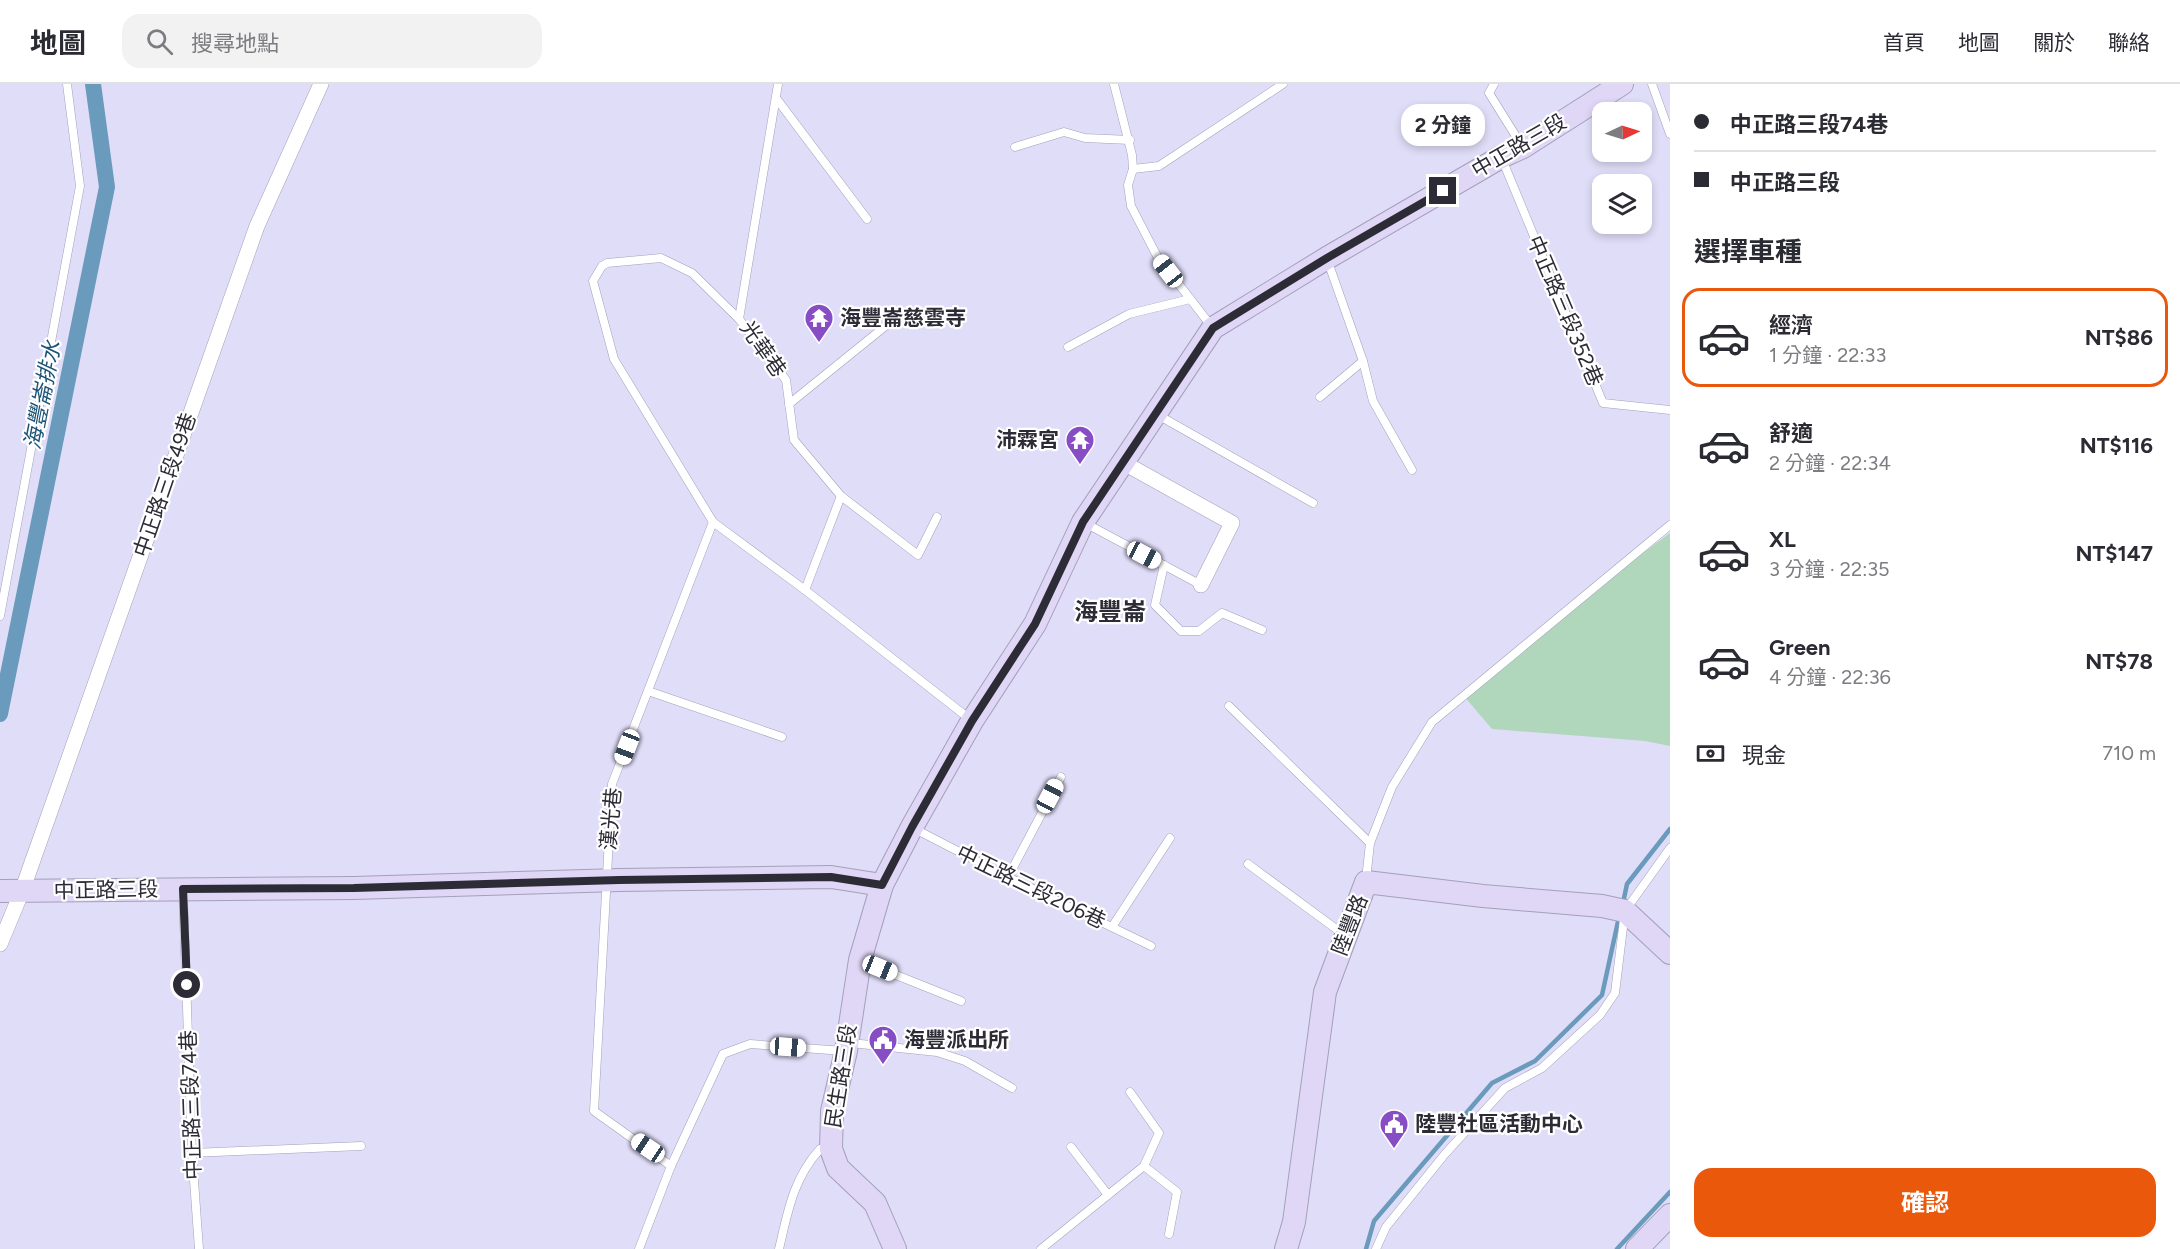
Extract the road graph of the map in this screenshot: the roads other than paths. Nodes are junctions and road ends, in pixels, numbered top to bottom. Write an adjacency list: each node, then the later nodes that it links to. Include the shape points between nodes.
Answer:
1 (67, 84): 39 (lane, via 80,186)
2 (321, 84): 56 (street, 中正路三段49巷, via 257,226)
3 (778, 84): 9 (lane, 光華巷)
4 (1114, 84): 11 (lane)
5 (1283, 84): 15 (lane, via 1160,165)
6 (1494, 84): 13 (lane, via 1489,93)
7 (1622, 84): 13 (street, 中正路三段)
8 (1652, 84): 10 (lane)
9 (776, 98): 16 (lane); 19 (lane, 光華巷)
10 (1670, 134)
11 (1130, 140): 12 (lane, via 1085,138 1065,132); 15 (lane)
12 (1015, 147)
13 (1523, 147): 14 (street, 中正路三段)
14 (1501, 157): 17 (street, 中正路三段); 26 (lane, 中正路三段352巷, via 1603,403)
15 (1133, 169): 18 (lane, via 1128,185 1131,206 1157,256)
16 (867, 219)
17 (1327, 258): 21 (street, 中正路三段); 23 (lane)
18 (1190, 299): 21 (lane); 22 (lane, via 1129,314)
19 (739, 319): 25 (lane, 光華巷, via 786,380); 33 (lane, via 692,273 660,258 607,263 592,281 614,359)
20 (888, 324): 25 (lane)
21 (1213, 328): 27 (street, 中正路三段)
22 (1068, 347)
23 (1364, 361): 24 (lane); 29 (lane, via 1373,401)
24 (1320, 397)
25 (789, 404): 30 (lane, 光華巷, via 794,440)
26 (1670, 410)
27 (1156, 414): 28 (street, 中正路三段); 31 (lane)
28 (1124, 463): 34 (street, 中正路三段); 37 (street, via 1232,523)
29 (1412, 470)
30 (841, 496): 32 (lane, 光華巷, via 918,555); 38 (lane)
31 (1313, 504)
32 (937, 517)
33 (713, 522): 38 (lane); 41 (lane, 漢光巷)
34 (1083, 522): 36 (lane); 43 (street, 中正路三段, via 1035,624)
35 (1670, 525): 48 (lane, via 1432,722 1392,787)
36 (1164, 565): 37 (lane); 40 (lane, via 1155,605 1181,631 1199,631 1222,613)
37 (1201, 585)
38 (805, 590): 43 (lane)
39 (0, 616)
40 (1262, 630)
41 (648, 691): 44 (lane); 52 (lane, 漢光巷, via 612,784)
42 (1228, 706): 48 (lane)
43 (972, 721): 46 (street, 中正路三段)
44 (782, 737)
45 (1061, 777): 51 (lane)
46 (912, 827): 51 (lane, 中正路三段206巷); 54 (street, 中正路三段)
47 (1170, 838): 58 (lane)
48 (1370, 843): 53 (lane)
49 (1670, 848): 57 (lane)
50 (1248, 864): 59 (lane)
51 (1008, 877): 58 (lane, 中正路三段206巷)
52 (606, 880): 54 (street, 中正路三段, via 831,877); 55 (street, 中正路三段); 72 (lane, 漢光巷, via 594,1111)
53 (1366, 882): 57 (street, 陸豐路); 59 (street, 陸豐路)
54 (882, 885): 63 (street, 民生路三段)
55 (183, 889): 56 (street, 中正路三段); 71 (lane, 中正路三段74巷)
56 (9, 891): 60 (street, 中正路三段49巷)
57 (1625, 911): 62 (street); 83 (lane, via 1615,993 1600,1016 1542,1068 1505,1088 1386,1227)
58 (1112, 927): 61 (lane, 中正路三段206巷)
59 (1345, 936): 82 (street, 陸豐路, via 1325,992 1294,1222)
60 (0, 944)
61 (1151, 946)
62 (1670, 953)
63 (860, 960): 64 (lane); 65 (street, 民生路三段)
64 (961, 1001)
65 (846, 1047): 66 (lane, via 937,1052 965,1061); 70 (street, 民生路三段, via 832,1111); 72 (lane, via 750,1044 723,1054)
66 (1012, 1088)
67 (1130, 1092): 73 (lane, via 1159,1133)
68 (362, 1146): 71 (lane)
69 (1071, 1147): 74 (lane)
70 (831, 1149): 79 (lane, via 820,1149 810,1160 790,1201); 80 (street, 民生路三段, via 838,1168 875,1203)
71 (192, 1153): 77 (lane, 中正路三段74巷)
72 (671, 1166): 78 (lane)
73 (1144, 1166): 74 (lane); 76 (lane, via 1177,1192)
74 (1108, 1195): 81 (lane)
75 (1670, 1215): 84 (street)
76 (1169, 1234)
77 (199, 1249)
78 (639, 1249)
79 (779, 1249)
80 (895, 1249)
81 (1041, 1249)
82 (1286, 1249)
83 (1376, 1249)
84 (1637, 1249)

